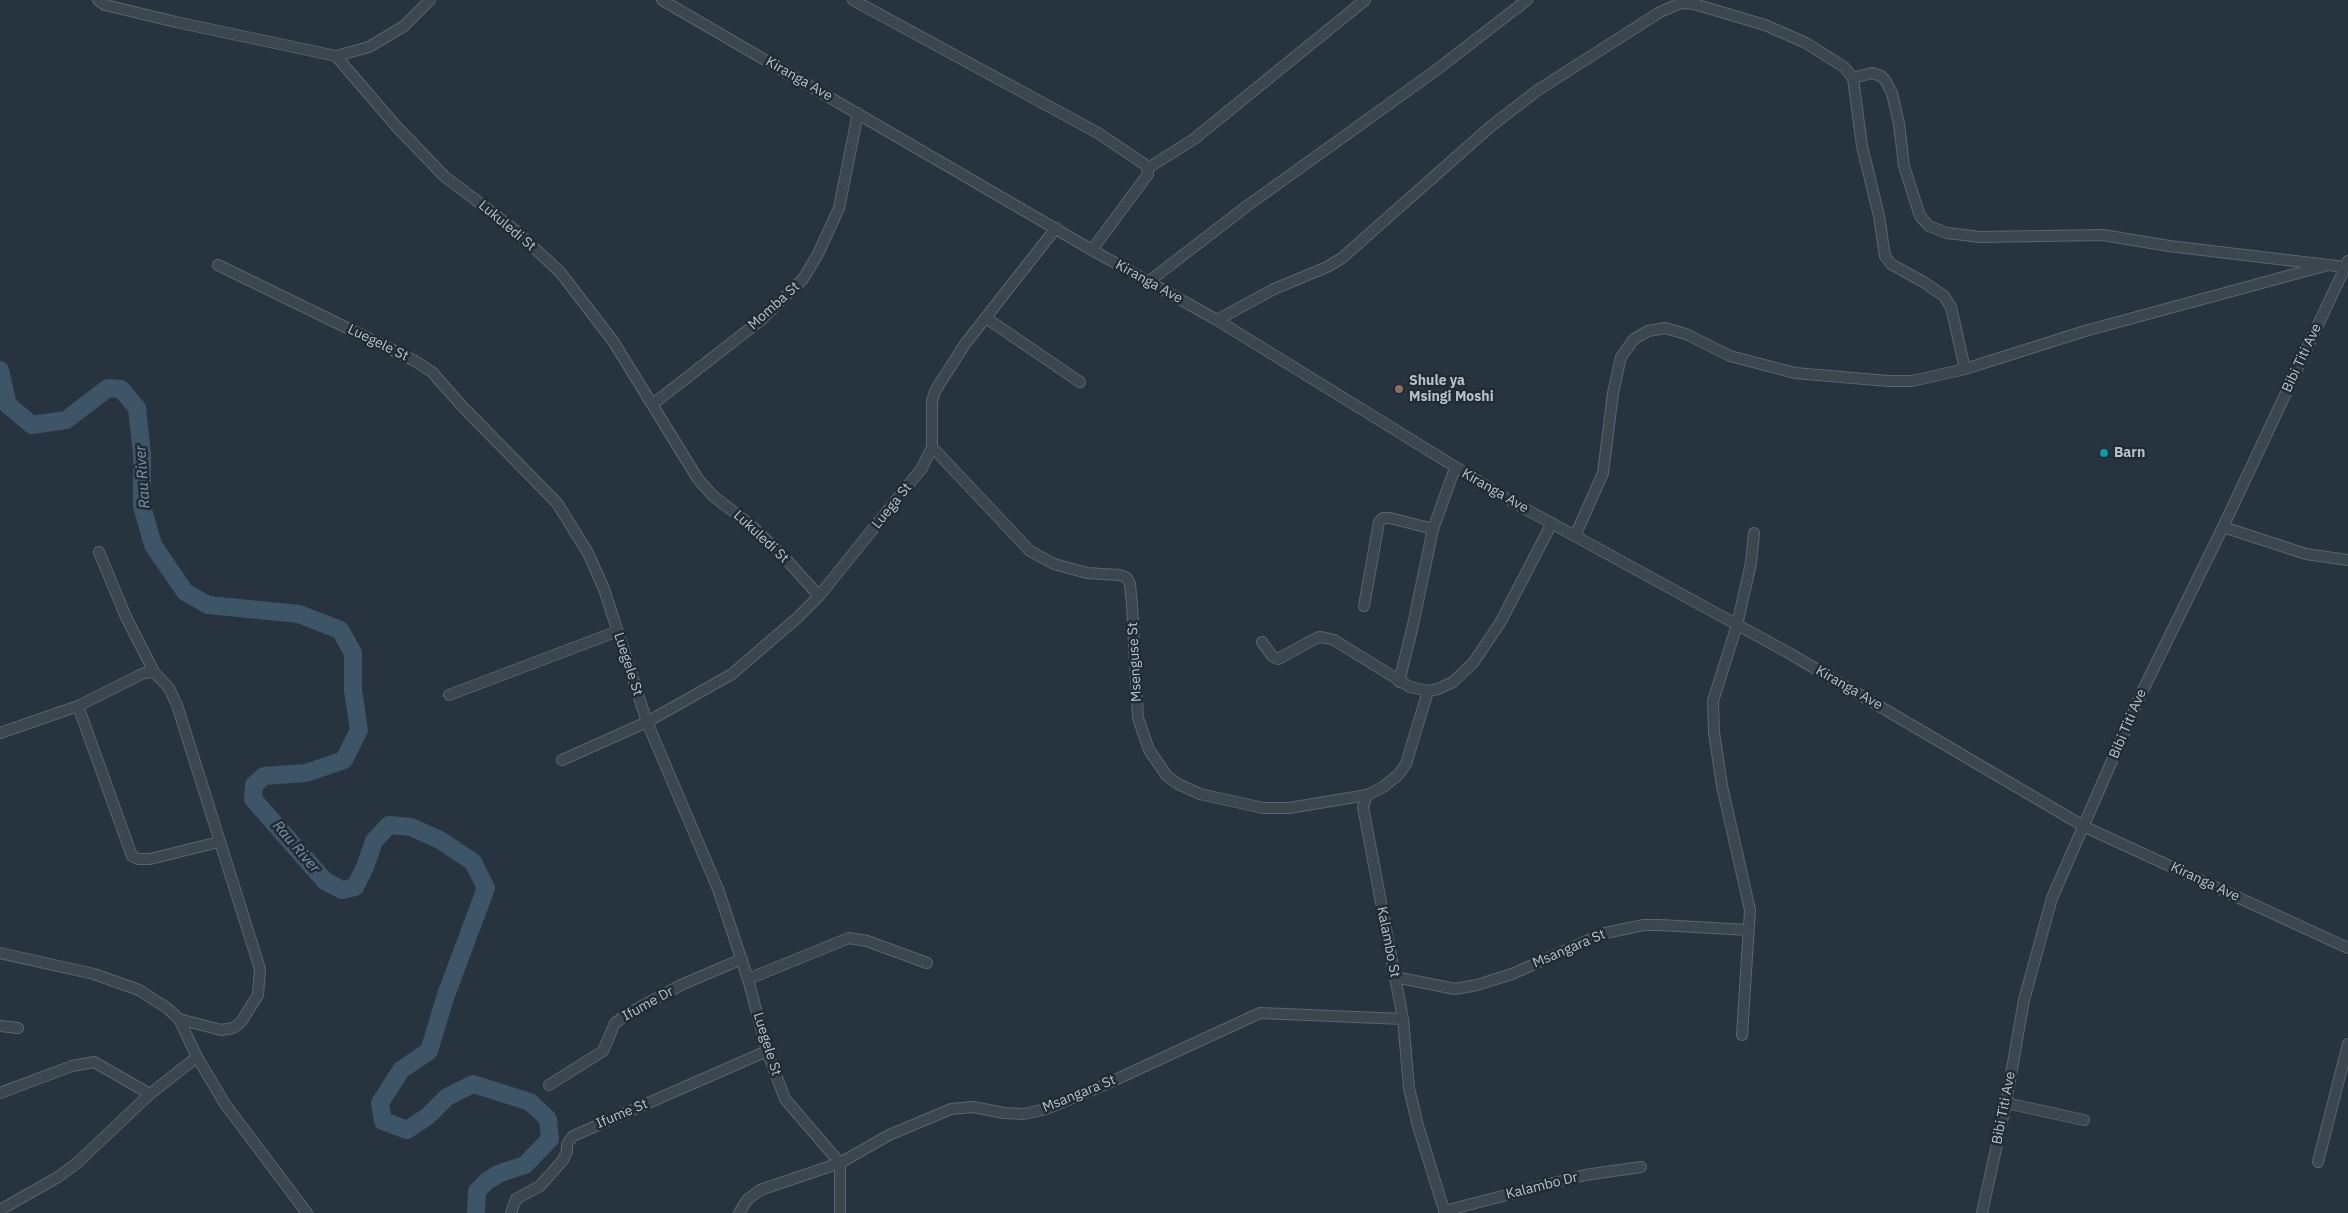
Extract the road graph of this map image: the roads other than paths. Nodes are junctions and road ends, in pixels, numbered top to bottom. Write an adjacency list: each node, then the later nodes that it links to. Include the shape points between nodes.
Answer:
1 (98, 0): 7 (street, via 106,5 176,22)
2 (430, 0): 7 (street, via 404,26 369,47)
3 (662, 0): 9 (street, Kiranga Ave)
4 (853, 0): 10 (street, via 1098,133 1134,155)
5 (1365, 0): 10 (street, via 1194,139)
6 (1527, 0): 16 (street)
7 (336, 56): 21 (street, Lukuledi St, via 444,176 515,230 560,272 613,341)
8 (1853, 78): 15 (street, via 1872,73 1881,76 1892,94 1904,166 1920,216 1929,226 1948,233 1980,237 2103,235); 18 (street, via 1828,56 1765,25 1723,11 1681,3 1660,12 1538,90 1490,127 1342,258); 19 (street, via 1862,146 1885,256 1891,264 1944,296 1951,308)
9 (858, 113): 11 (street, Kiranga Ave); 21 (street, Momba St, via 839,208 803,279 760,320)
10 (1148, 168): 12 (street, via 1148,174)
11 (1056, 228): 12 (street, Kiranga Ave); 17 (street, Luega St)
12 (1092, 250): 16 (street, Kiranga Ave)
13 (2346, 264): 15 (street); 25 (street, Bibi Titi Ave)
14 (218, 265): 34 (street, Luegele St, via 416,361 432,372 557,503 588,553)
15 (2328, 265): 19 (street, via 2085,331)
16 (1148, 282): 18 (street, Kiranga Ave)
17 (986, 318): 20 (street); 22 (street, Luega St, via 935,391)
18 (1217, 320): 23 (street, Kiranga Ave)
19 (1965, 368): 28 (street, via 1904,381 1795,373 1730,356 1686,334 1664,328 1648,331 1634,339 1621,357 1613,393 1604,473)
20 (1080, 382)
21 (653, 404): 31 (street, Lukuledi St, via 698,479 713,496 765,538)
22 (932, 447): 31 (street, Luega St, via 922,468); 44 (street, Msenguse St, via 1030,551 1054,564 1087,573 1127,578 1132,605 1138,718 1149,750 1167,776 1200,794 1263,808 1289,808)
23 (1455, 468): 24 (street, Kiranga Ave); 26 (street)
24 (1552, 523): 28 (street, Kiranga Ave); 38 (street, via 1500,623 1473,663 1453,682)
25 (2223, 527): 30 (street, via 2306,554); 45 (street, Bibi Titi Ave, via 2142,692)
26 (1433, 529): 32 (street, via 1390,518 1379,522); 37 (street)
27 (1754, 532): 33 (street)
28 (1576, 536): 33 (street, Kiranga Ave)
29 (99, 552): 36 (street, via 126,617)
30 (2348, 560)
31 (819, 596): 41 (street, Luega St, via 732,674)
32 (1364, 606)
33 (1737, 625): 45 (street, Kiranga Ave); 47 (street, via 1713,701 1714,732 1722,786 1749,899)
34 (618, 631): 39 (street); 41 (street, Luegele St)
35 (1262, 642): 37 (street, via 1278,659 1319,637 1334,640)
36 (154, 672): 40 (street, via 144,673); 46 (street, via 169,688 177,705)
37 (1399, 682): 38 (street)
38 (1428, 691): 44 (street, via 1406,764 1383,787)
39 (449, 695)
40 (78, 706): 42 (street); 46 (street, via 132,856 150,859)
41 (647, 722): 43 (street, Luega St); 50 (street, Luegele St, via 718,889)
42 (0, 733)
43 (562, 760)
44 (1367, 794): 52 (street, Kalambo St, via 1364,818)
45 (2085, 826): 48 (street, Kiranga Ave); 65 (street, Bibi Titi Ave, via 2052,898 2024,1000)
46 (219, 842): 55 (street, via 260,969 258,995 241,1022 233,1028 221,1030)
47 (1748, 930): 52 (street, Msangara St, via 1644,925 1605,933 1512,974 1456,989); 58 (street)
48 (2348, 948)
49 (0, 954): 55 (street, via 94,974 139,990)
50 (742, 959): 53 (street, Luegele St); 62 (street, Ifume Dr, via 681,985 631,1012 615,1023 604,1051)
51 (928, 963): 53 (street, via 867,941 849,938)
52 (1395, 977): 54 (street, Kalambo St)
53 (748, 979): 60 (street, Luegele St)
54 (1403, 1019): 68 (street, Msangara St, via 1260,1013 1104,1086 1046,1109 1024,1114 973,1107 951,1110 888,1135); 71 (street, Kalambo St, via 1410,1088 1418,1126)
55 (179, 1020): 61 (street)
56 (0, 1026): 57 (street)
57 (18, 1028)
58 (1742, 1035)
59 (2348, 1044): 67 (street)
60 (767, 1051): 68 (street, Luegele St, via 785,1099); 73 (street, Ifume St, via 573,1136 569,1139 563,1160 540,1186 516,1198)
61 (197, 1057): 64 (street); 72 (street, via 225,1104)
62 (549, 1085)
63 (0, 1093): 64 (street, via 72,1066 94,1062)
64 (150, 1094): 70 (street, via 78,1163)
65 (2006, 1103): 66 (street); 76 (street, Bibi Titi Ave)
66 (2084, 1120)
67 (2318, 1162)
68 (840, 1163): 74 (street, Msangara St, via 760,1190 747,1200); 75 (street)
69 (1641, 1167): 71 (street, Kalambo Dr, via 1585,1175)
70 (0, 1210)
71 (1445, 1212)
72 (307, 1213)
73 (511, 1213)
74 (739, 1213)
75 (840, 1213)
76 (1982, 1213)

